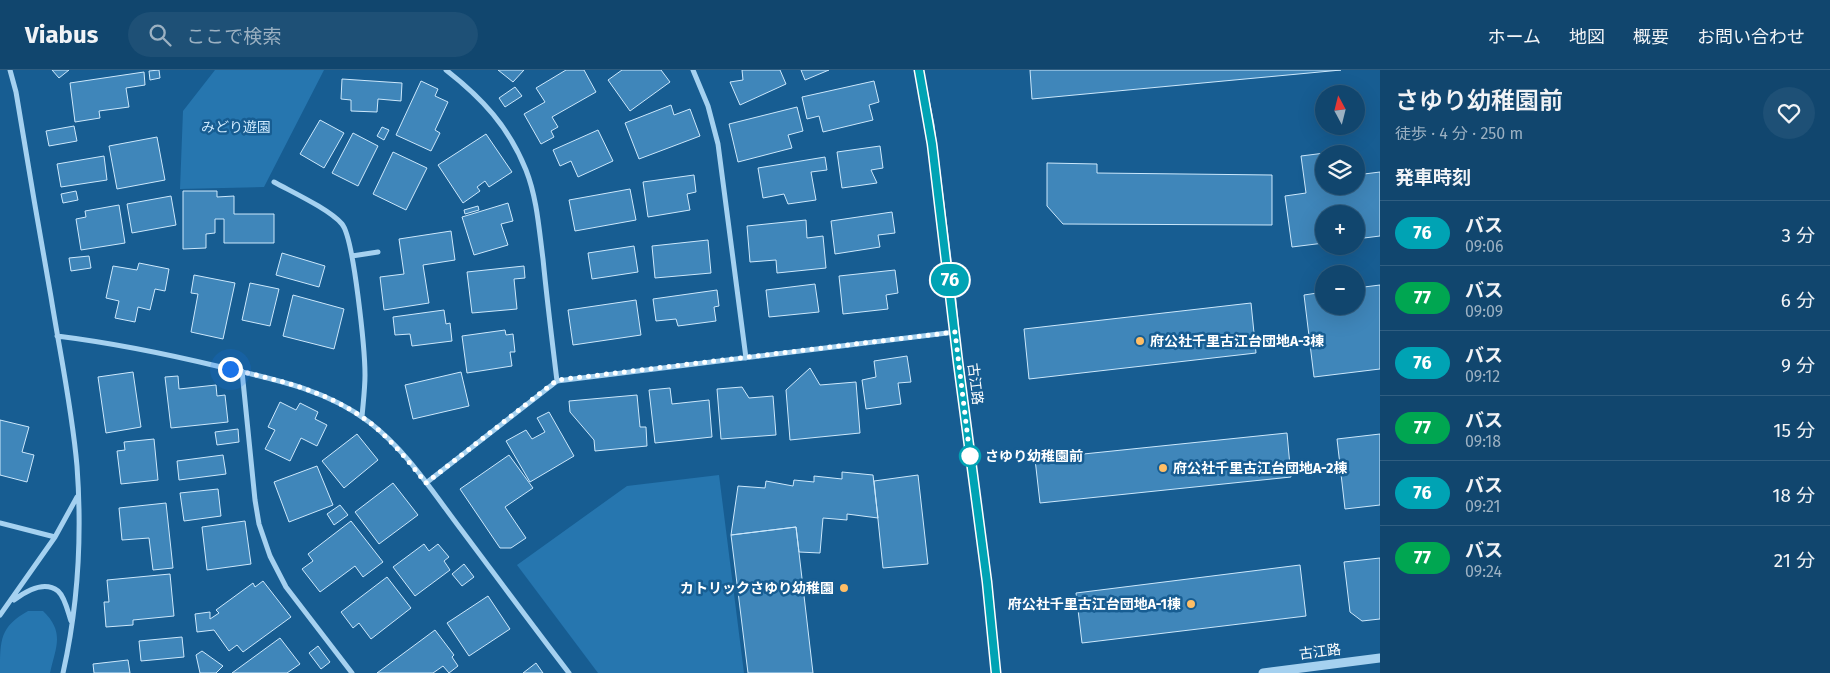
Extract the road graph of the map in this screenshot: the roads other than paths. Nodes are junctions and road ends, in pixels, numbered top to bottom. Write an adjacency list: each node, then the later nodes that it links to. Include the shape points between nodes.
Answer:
1 (10, 70): 9 (street)
2 (446, 70): 12 (street, via 492,112 511,138 526,170 537,214)
3 (693, 70): 10 (street, via 708,106 718,144)
4 (919, 70): 8 (street, 古江路, via 930,125)
5 (274, 182): 7 (street, via 341,223 347,233)
6 (378, 252): 7 (street)
7 (352, 256): 13 (street, via 365,363)
8 (955, 332): 10 (street); 25 (street, 古江路)
9 (57, 336): 11 (street, via 116,344); 15 (street, via 74,439)
10 (746, 358): 12 (street)
11 (242, 372): 13 (street, via 306,388); 23 (street, via 259,524 270,556 286,587)
12 (557, 380): 14 (street)
13 (362, 418): 14 (street, via 401,452)
14 (426, 483): 24 (street)
15 (79, 494): 17 (street); 20 (street)
16 (0, 523): 17 (street)
17 (56, 537): 18 (street)
18 (9, 603): 19 (street); 20 (street, via 26,591 38,587 51,588 60,592)
19 (0, 614)
20 (72, 623): 22 (street)
21 (1380, 658): 26 (street, 古江路)
22 (63, 673)
23 (352, 673)
24 (569, 673)
25 (996, 673)
26 (1263, 673)

